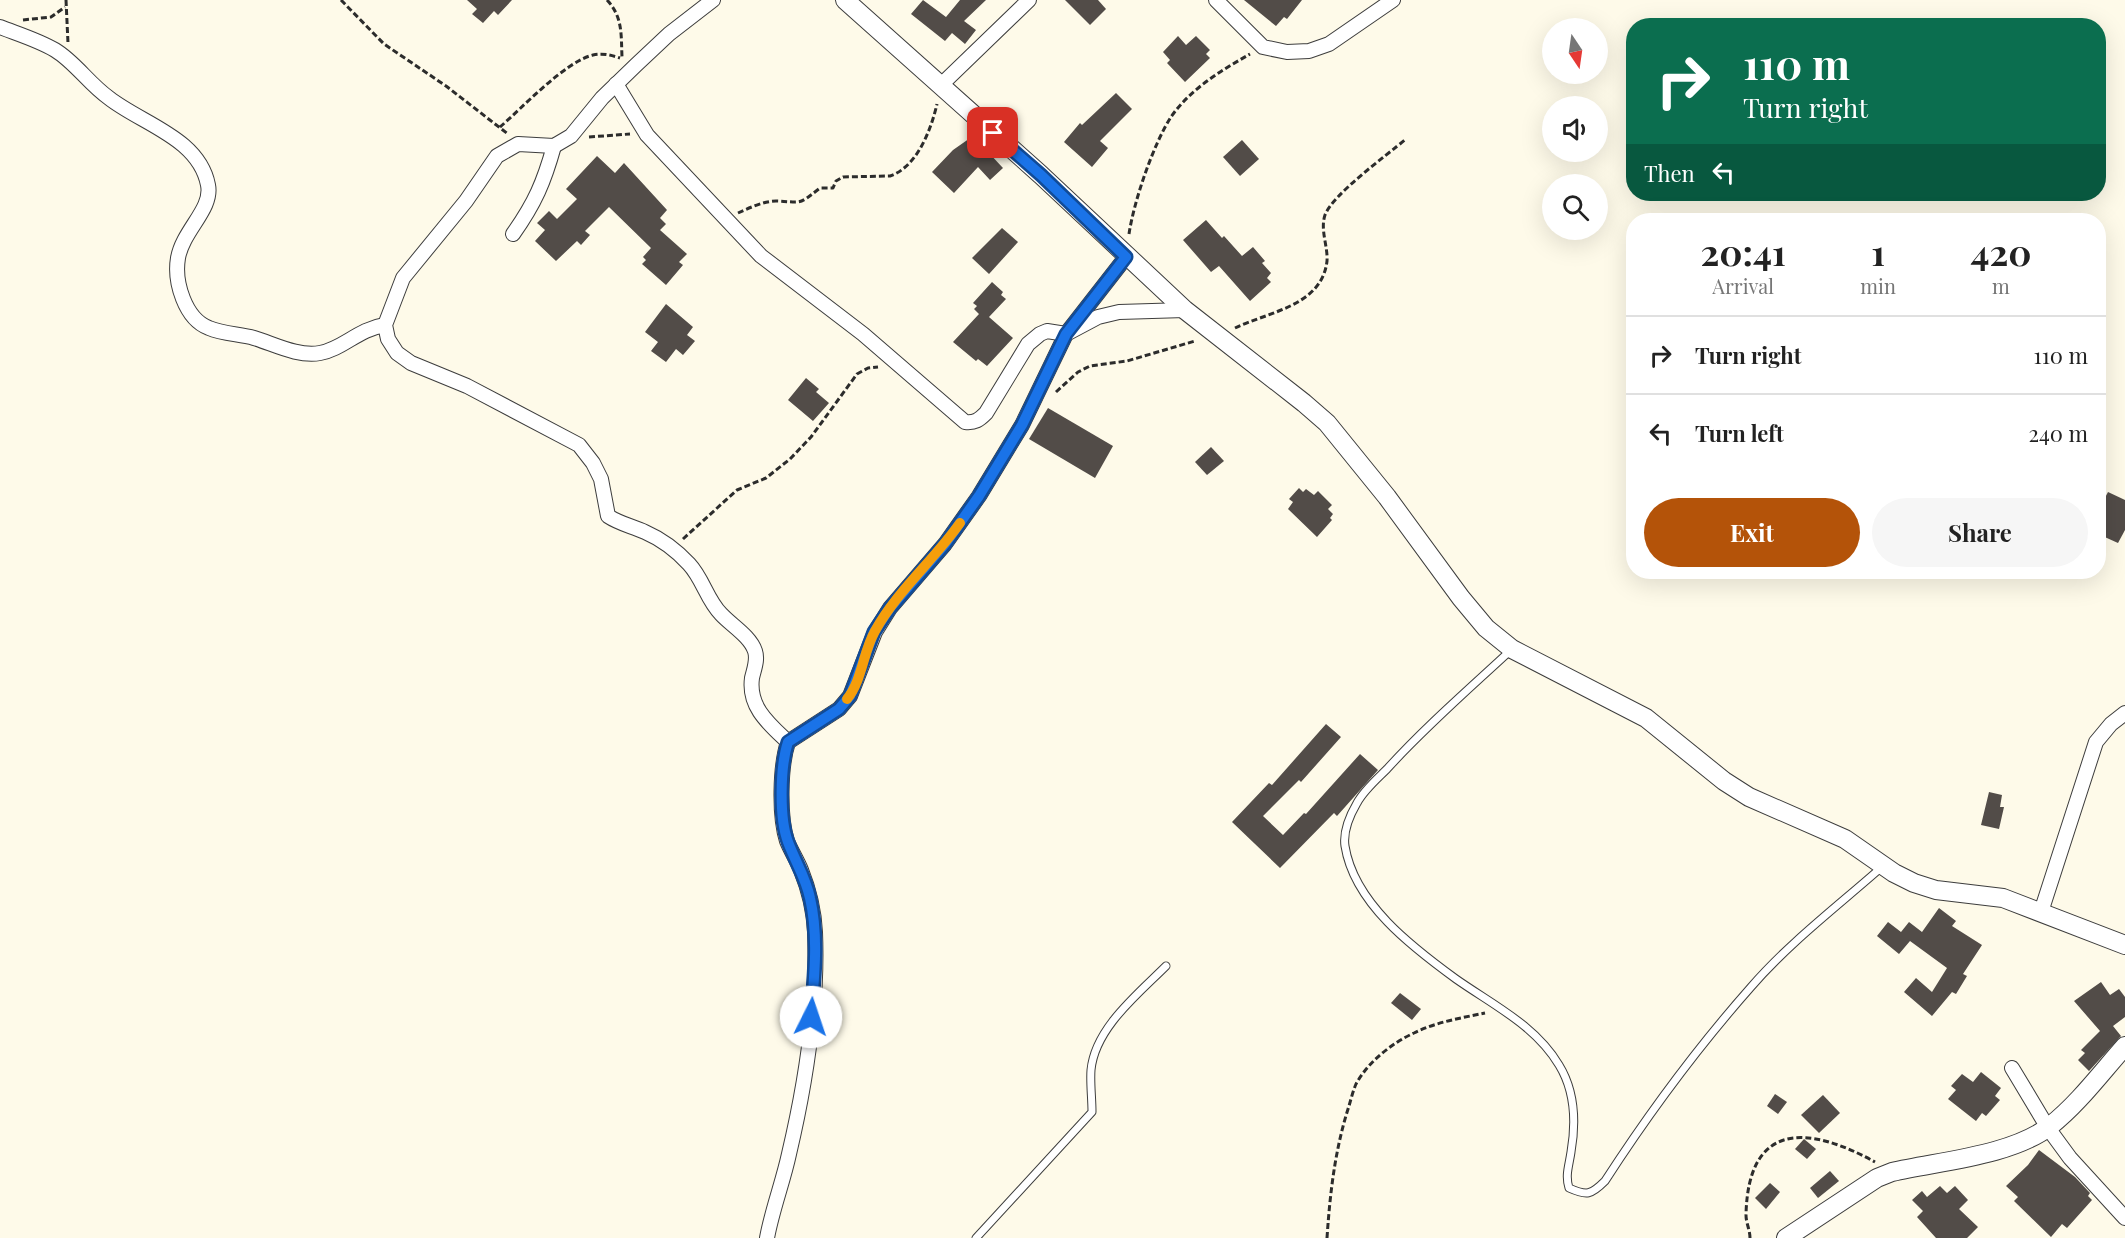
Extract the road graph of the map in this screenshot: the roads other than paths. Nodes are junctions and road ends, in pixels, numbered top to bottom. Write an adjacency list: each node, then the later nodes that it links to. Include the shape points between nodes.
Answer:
1 (713, 0): 7 (street, via 669,34)
2 (845, 0): 8 (street)
3 (1029, 0): 8 (street)
4 (1216, 0): 5 (street, via 1263,46 1287,52 1309,51 1329,44)
5 (1393, 0)
6 (3, 29): 13 (street, via 55,50 107,97 174,138 203,168 208,199 181,245 177,264 179,284 198,322 210,329 316,354 333,349 362,330)
7 (616, 84): 9 (street, via 571,136); 14 (street, via 647,135 761,256 863,334 965,422 972,423 986,413 1035,336 1047,331)
8 (941, 85): 11 (street)
9 (559, 144): 10 (street, via 533,206); 13 (street, via 518,144 497,156 466,201 412,264)
10 (513, 234)
11 (1126, 257): 12 (street); 14 (street)
12 (1185, 310): 14 (street, via 1119,312 1098,317); 15 (street, via 1327,423 1461,598 1486,628)
13 (385, 325): 17 (street, via 397,353 411,363 467,386 579,445 601,479 608,516 673,549 695,571 718,612 750,642 755,651 755,706)
14 (1066, 334): 17 (street, via 1022,425 979,496 874,632 850,696 839,709)
15 (1512, 649): 18 (street, via 1646,718 1749,797 1845,838); 18 (lane, via 1459,696 1357,801 1346,826 1345,845 1353,871 1368,898 1389,923 1426,957 1541,1039 1560,1066 1572,1094 1574,1128 1566,1177 1569,1188 1581,1194 1594,1192 1605,1181 1666,1093 1751,986)
16 (2125, 713): 19 (street, via 2096,742)
17 (788, 742): 26 (street, via 783,769 783,824 810,898 815,932 814,971 800,1102)
18 (1883, 866): 19 (street, via 1936,890 2003,898)
19 (2042, 912): 20 (street)
20 (2125, 945)
21 (1166, 966): 27 (lane, via 1108,1029 1095,1052 1091,1071 1092,1112)
22 (2125, 1046): 24 (street)
23 (2012, 1068): 24 (street)
24 (2048, 1128): 25 (street); 28 (street, via 1998,1150 1892,1172 1861,1187)
25 (2125, 1218)
26 (767, 1238)
27 (976, 1238)
28 (1786, 1238)

